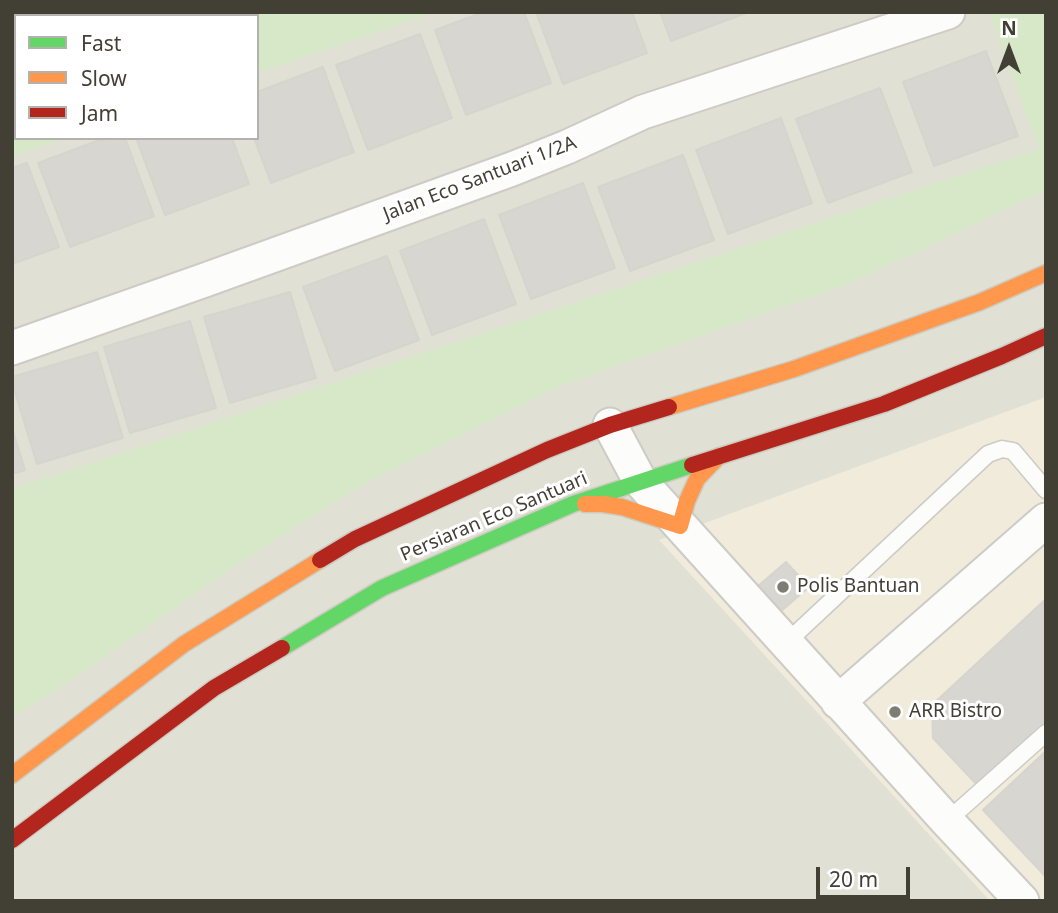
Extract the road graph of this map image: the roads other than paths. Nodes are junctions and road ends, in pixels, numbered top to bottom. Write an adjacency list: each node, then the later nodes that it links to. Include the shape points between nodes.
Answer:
1 (948, 12): 4 (street, Jalan Eco Santuari 1/2A, via 643,111 512,169)
2 (1046, 273): 5 (street, Persiaran Eco Santuari, via 980,302 794,369)
3 (1046, 336): 6 (street, Persiaran Eco Santuari, via 884,404)
4 (12, 348)
5 (610, 425): 7 (street); 15 (street, Persiaran Eco Santuari, via 355,539 184,644)
6 (719, 456): 7 (street, Persiaran Eco Santuari); 11 (street, via 697,479)
7 (640, 481): 9 (street, Persiaran Eco Santuari); 11 (street)
8 (1046, 490): 12 (lane, via 1013,451 988,454)
9 (573, 504): 11 (street, via 622,507); 17 (street, Persiaran Eco Santuari, via 382,588 214,688)
10 (1046, 520): 13 (street)
11 (680, 526): 12 (street)
12 (786, 643): 13 (street)
13 (838, 702): 16 (street)
14 (1046, 733): 16 (lane)
15 (12, 775)
16 (947, 821): 18 (street)
17 (12, 840)
18 (1022, 901)

